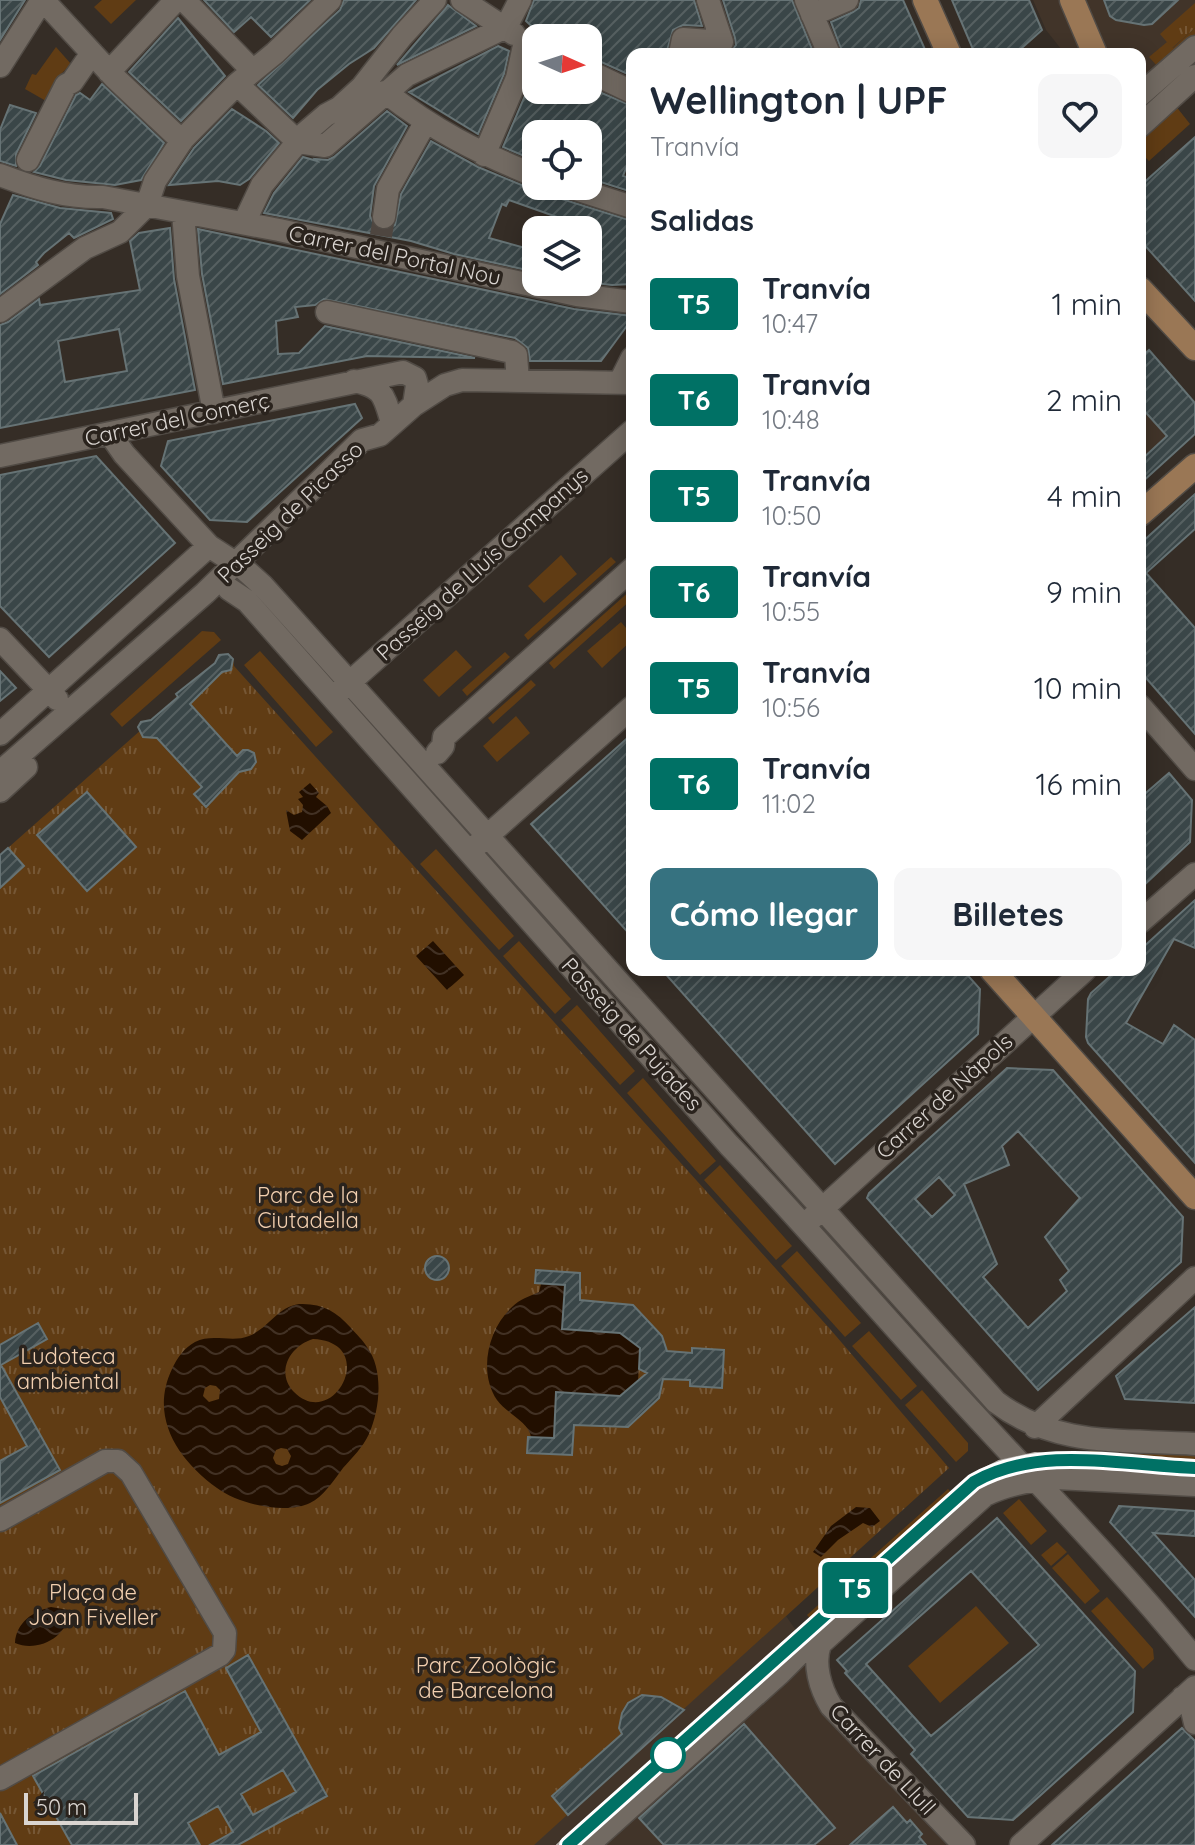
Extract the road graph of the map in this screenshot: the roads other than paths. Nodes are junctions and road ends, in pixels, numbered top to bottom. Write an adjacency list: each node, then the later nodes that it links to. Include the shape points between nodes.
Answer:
1 (42, 0): 20 (street); 22 (street)
2 (176, 0): 23 (street)
3 (184, 0): 25 (street)
4 (330, 0): 25 (street)
5 (435, 0): 33 (street, via 362,87)
6 (462, 0): 13 (street)
7 (520, 0): 13 (street)
8 (708, 0): 16 (street, via 722,42 683,39)
9 (847, 0): 12 (street)
10 (925, 0): 18 (main road)
11 (1072, 0): 19 (main road)
12 (809, 7): 17 (street)
13 (506, 27): 14 (street); 29 (street, via 407,75)
14 (522, 38)
15 (1195, 47): 28 (street)
16 (681, 48)
17 (826, 48)
18 (946, 48)
19 (1092, 48)
20 (92, 53): 23 (street); 36 (street, via 66,85)
21 (522, 65): 34 (street)
22 (0, 66)
23 (109, 72): 32 (street)
24 (1195, 76): 30 (street)
25 (245, 78): 32 (street); 33 (street)
26 (602, 78): 27 (street)
27 (626, 89)
28 (1146, 90)
29 (385, 92): 31 (street); 33 (street, via 330,144)
30 (1146, 121)
31 (425, 123): 34 (street); 42 (street, via 388,189)
32 (182, 141): 38 (street, via 155,181)
33 (298, 142): 41 (street, via 262,185)
34 (484, 155): 35 (street)
35 (522, 170)
36 (17, 174): 38 (street, Carrer del Portal Nou, via 47,192)
37 (602, 197): 39 (street)
38 (147, 205): 40 (street, Carrer del Portal Nou); 45 (street, via 120,232 85,248)
39 (626, 205)
40 (183, 212): 41 (street, Carrer del Portal Nou); 52 (street, via 188,276)
41 (248, 223): 42 (street, Carrer del Portal Nou)
42 (380, 235): 44 (street, Carrer del Portal Nou, via 577,295)
43 (1146, 295): 47 (main road)
44 (626, 301)
45 (0, 311)
46 (327, 312): 49 (street, via 512,352)
47 (1195, 348)
48 (353, 380): 51 (street, Carrer del Comerç, via 409,373 417,385); 52 (street, Carrer del Comerç); 53 (street, via 383,394)
49 (518, 381): 50 (street); 51 (street, via 454,382)
50 (626, 383)
51 (414, 405): 53 (street, Passeig de Picasso)
52 (214, 412): 54 (street, Carrer del Comerç)
53 (392, 423): 59 (street, Passeig de Picasso, via 380,435 362,440)
54 (110, 434): 56 (street, Carrer del Comerç); 59 (street, Passeig de Pujades)
55 (626, 436): 64 (street, Passeig de Lluís Companys)
56 (0, 456)
57 (1195, 466): 58 (main road)
58 (1146, 509)
59 (222, 555): 61 (street); 62 (street, Passeig de Picasso); 64 (street, Passeig de Pujades, via 263,586); 65 (street)
60 (626, 574): 70 (street, via 444,737)
61 (229, 589): 62 (street, Passeig de Picasso); 64 (street, Passeig de Pujades)
62 (205, 593): 66 (street, Passeig de Picasso)
63 (0, 639): 65 (street)
64 (342, 690): 74 (street, Passeig de Pujades); 75 (street, Passeig de Pujades)
65 (49, 691): 66 (street); 69 (street)
66 (71, 711): 72 (street, Passeig de Picasso); 73 (street, via 61,736)
67 (626, 712): 74 (street)
68 (1146, 713): 71 (street)
69 (0, 734)
70 (437, 753)
71 (1195, 769)
72 (0, 772)
73 (0, 791)
74 (488, 836): 75 (street); 78 (street, Passeig de Pujades)
75 (469, 852): 82 (street, Passeig de Pujades)
76 (1195, 874): 77 (street)
77 (1146, 917)
78 (625, 974): 82 (street)
79 (627, 976): 85 (street, Passeig de Pujades)
80 (997, 976): 83 (main road)
81 (1078, 976): 83 (street, Carrer de Nàpols)
82 (600, 998): 85 (street, Passeig de Pujades, via 729,1145)
83 (1033, 1015): 84 (main road); 85 (street, Carrer de Nàpols)
84 (1195, 1197)
85 (813, 1217): 87 (street, Passeig de Pujades, via 996,1402); 89 (street, Passeig de Pujades, via 952,1391)
86 (1195, 1278): 87 (street)
87 (1035, 1427): 88 (street, Passeig de Pujades, via 1072,1437)
88 (1195, 1444)
89 (1037, 1479): 90 (street); 92 (street, via 985,1495); 93 (street, Passeig de Pujades)
90 (1195, 1485)
91 (0, 1520): 96 (street, via 105,1461 118,1461 131,1473 226,1640 220,1655)
92 (815, 1652): 97 (street, via 780,1673); 98 (street, Carrer de Llull, via 831,1706)
93 (1195, 1659)
94 (1189, 1692): 95 (street); 99 (street)
95 (1195, 1723)
96 (0, 1779)
97 (588, 1845)
98 (964, 1845)
99 (1021, 1845)

